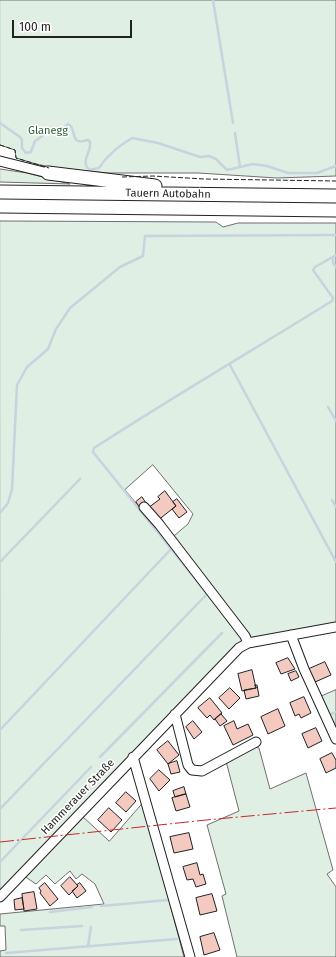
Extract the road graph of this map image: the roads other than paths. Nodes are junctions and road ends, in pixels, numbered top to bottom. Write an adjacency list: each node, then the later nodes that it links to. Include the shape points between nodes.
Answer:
1 (0, 161): 2 (street)
2 (48, 173): 4 (highway, via 147,186 186,188)
3 (0, 192): 4 (highway, Tauern Autobahn)
4 (194, 194): 5 (highway, Tauern Autobahn)
5 (336, 196)
6 (0, 206): 7 (highway, Tauern Autobahn)
7 (336, 210)
8 (144, 507): 11 (street)
9 (336, 627): 10 (street, Hammerauer Straße)
10 (291, 634): 11 (street, Hammerauer Straße); 13 (street)
11 (248, 643): 12 (street, Hammerauer Straße, via 239,648)
12 (175, 714): 14 (street, via 188,765 192,770 202,771); 15 (street, Hammerauer Straße)
13 (336, 739)
14 (256, 742)
15 (133, 757): 16 (street, Hammerauer Straße); 17 (street)
16 (0, 897)
17 (190, 957)

